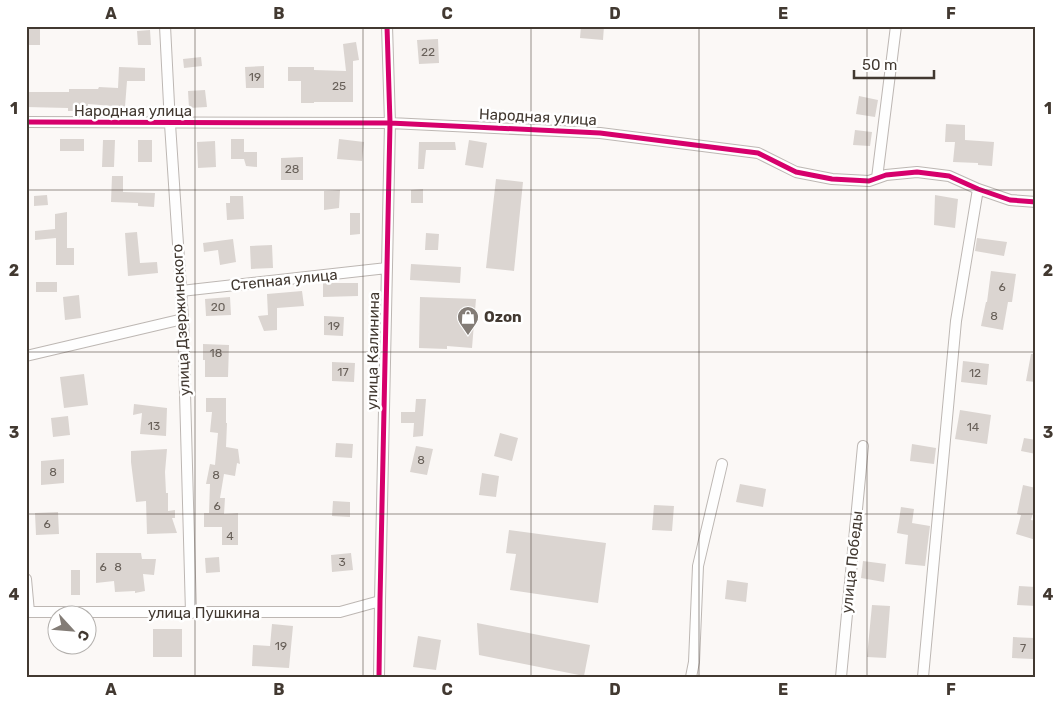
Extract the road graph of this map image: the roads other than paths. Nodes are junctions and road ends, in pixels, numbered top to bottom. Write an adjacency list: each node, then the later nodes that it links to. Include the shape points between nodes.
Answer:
1 (165, 26): 6 (street, улица Дзержинского)
2 (387, 26): 5 (street, улица Калинина)
3 (896, 26): 7 (street)
4 (26, 122): 6 (street, Народная улица)
5 (390, 123): 6 (street, Народная улица); 7 (street, Народная улица, via 600,132 758,153 796,172 832,179 869,182); 10 (street, улица Калинина)
6 (170, 124): 11 (street, улица Дзержинского)
7 (877, 178): 8 (street, Народная улица, via 917,172 949,176)
8 (978, 189): 9 (street, Народная улица, via 1010,200); 23 (street, via 956,321)
9 (1036, 202)
10 (387, 268): 11 (street, Степная улица); 17 (street, улица Калинина)
11 (181, 291): 12 (street, улица Дзержинского)
12 (183, 319): 13 (street); 19 (street, улица Дзержинского)
13 (26, 356)
14 (863, 446): 22 (street, улица Победы)
15 (722, 464): 21 (street, via 698,566)
16 (26, 579): 18 (street)
17 (380, 600): 19 (street, улица Пушкина, via 340,612); 20 (street, улица Калинина)
18 (27, 612): 19 (street, улица Пушкина)
19 (192, 613)
20 (379, 677)
21 (691, 677)
22 (841, 677)
23 (923, 677)

